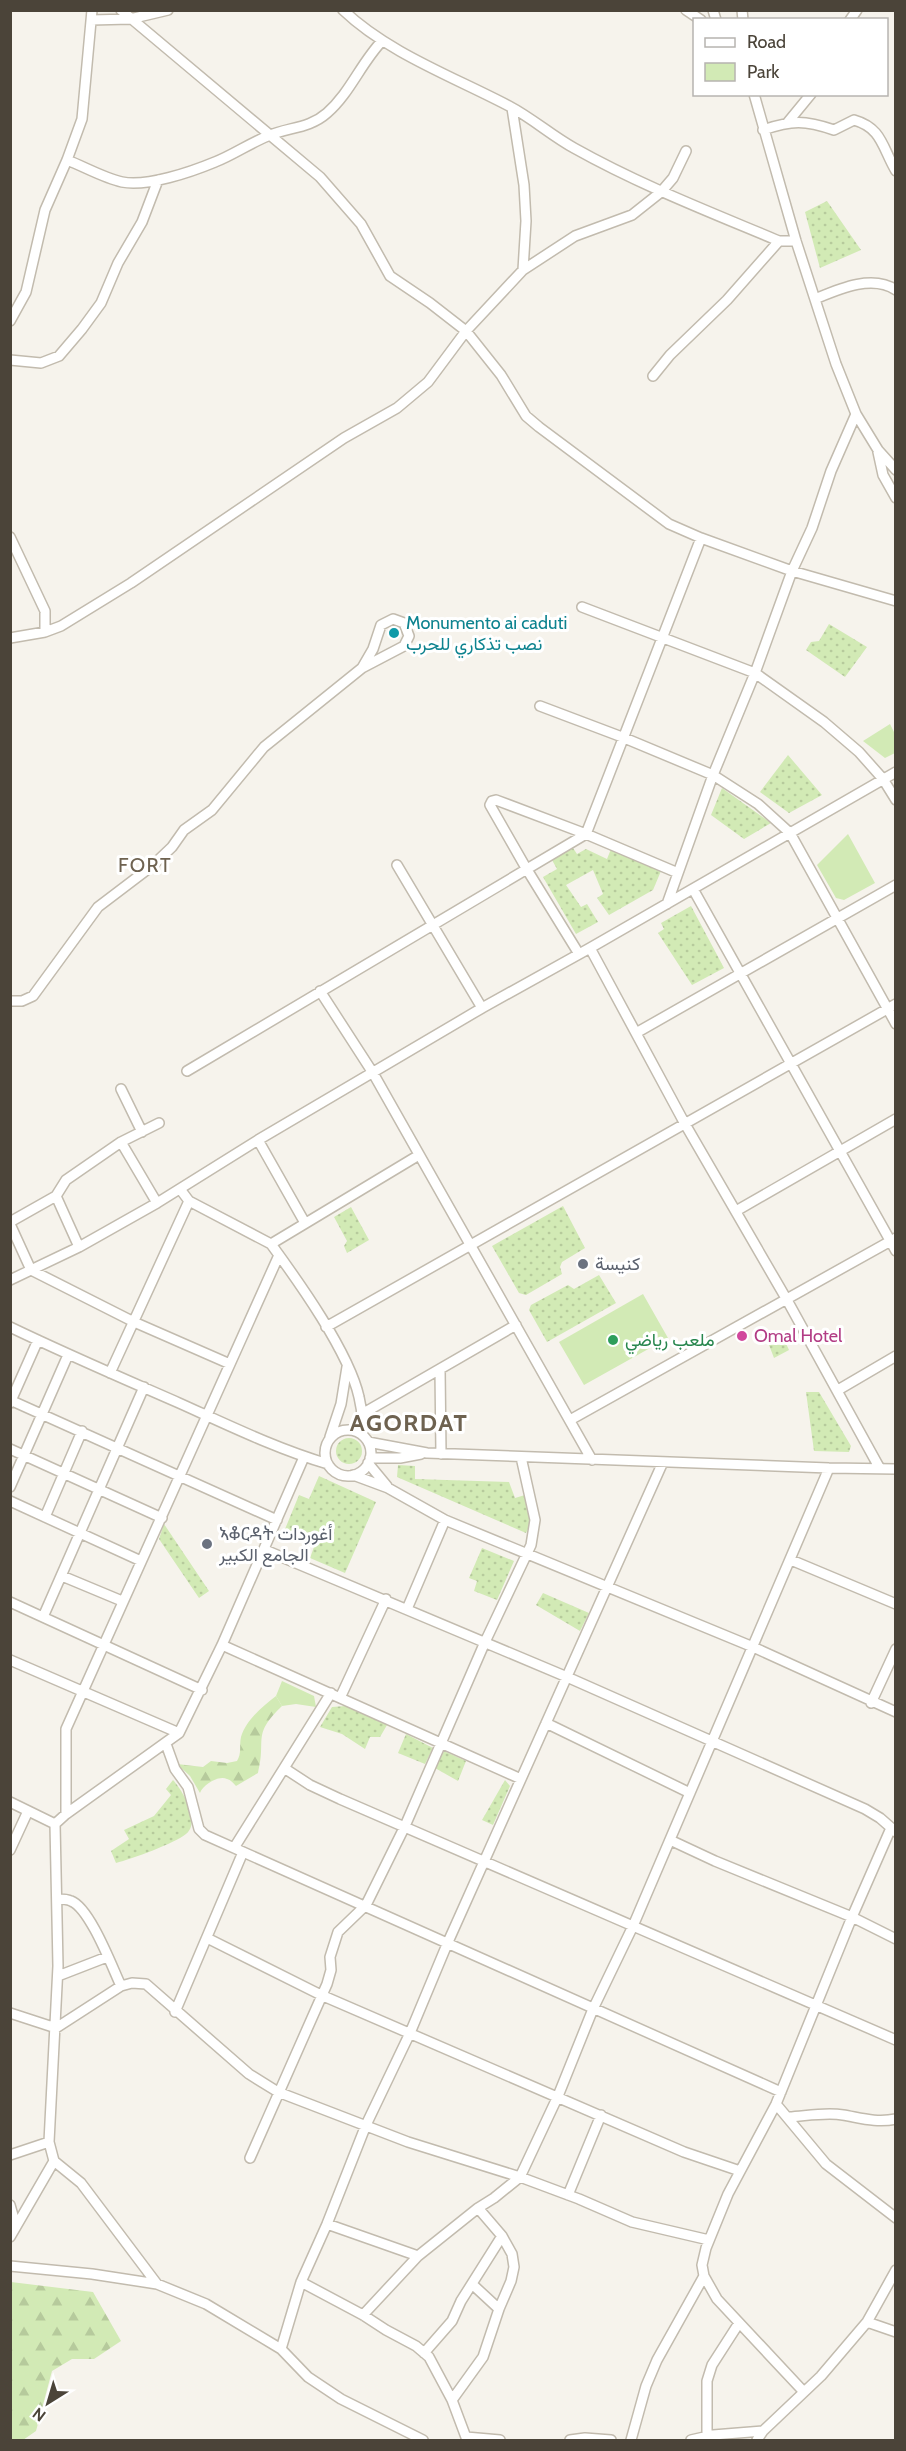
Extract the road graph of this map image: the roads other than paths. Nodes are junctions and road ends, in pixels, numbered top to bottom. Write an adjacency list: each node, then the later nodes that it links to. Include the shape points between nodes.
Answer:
1 (121, 10): 5 (street)
2 (168, 10): 5 (street)
3 (343, 10): 6 (street)
4 (92, 15): 5 (street); 14 (street, via 82,118)
5 (130, 19): 12 (street)
6 (382, 41): 9 (street); 12 (street, via 325,115 304,127)
7 (755, 96): 11 (street)
8 (809, 96): 10 (street)
9 (512, 108): 17 (street, via 574,148); 20 (street, via 524,185)
10 (788, 122): 11 (street); 15 (street, via 811,122 834,130 854,120 868,124 877,133)
11 (763, 129): 19 (street)
12 (269, 135): 16 (street, via 214,163); 24 (street, via 320,177 343,203 361,224 390,276)
13 (686, 151): 17 (street)
14 (67, 160): 16 (street, via 121,182); 23 (street, via 45,210 26,292)
15 (896, 171)
16 (158, 180): 25 (street, via 142,222 101,303 82,329 59,356 41,363)
17 (661, 192): 18 (street); 20 (street, via 632,215 575,236)
18 (778, 241): 19 (street); 26 (street)
19 (796, 241): 22 (street)
20 (523, 270): 24 (street)
21 (896, 290): 22 (street, via 887,284 861,283)
22 (815, 299): 27 (street)
23 (10, 321)
24 (466, 331): 32 (street, via 501,375 526,416 669,524); 36 (street, via 428,381 397,408 344,438 131,583)
25 (10, 360)
26 (654, 376)
27 (856, 414): 28 (street); 33 (street)
28 (878, 450): 29 (street); 30 (street, via 883,476)
29 (896, 470)
30 (896, 498)
31 (10, 537): 36 (street, via 45,611)
32 (701, 538): 33 (street); 38 (street)
33 (792, 571): 34 (street); 40 (street)
34 (896, 601)
35 (582, 608): 38 (street)
36 (45, 632): 37 (street)
37 (10, 638)
38 (664, 638): 40 (street); 42 (street)
39 (362, 668): 39 (street, via 381,625 393,619 404,623 409,631 406,644); 61 (street, via 264,747 212,810 184,830 152,866 98,907 33,996 22,1001)
40 (755, 673): 44 (street); 45 (street, via 824,722)
41 (540, 706): 42 (street)
42 (622, 737): 44 (street); 48 (street)
43 (896, 772): 45 (street)
44 (713, 775): 47 (street, via 758,804); 51 (street)
45 (883, 779): 46 (street); 47 (street)
46 (896, 800)
47 (790, 832): 53 (street); 55 (street)
48 (586, 834): 50 (street); 50 (street, via 492,801 490,805); 51 (street)
49 (397, 865): 56 (street)
50 (526, 868): 56 (street); 58 (street)
51 (678, 873): 54 (street)
52 (896, 885): 55 (street)
53 (693, 889): 54 (street); 59 (street)
54 (667, 904): 57 (street)
55 (836, 918): 59 (street); 62 (street)
56 (432, 926): 60 (street); 63 (street)
57 (590, 948): 58 (street); 65 (street)
58 (579, 954): 63 (street)
59 (739, 975): 65 (street); 66 (street)
60 (320, 991): 67 (street); 68 (street)
61 (10, 1000)
62 (891, 1006): 64 (street); 66 (street)
63 (482, 1008): 68 (street)
64 (896, 1024)
65 (636, 1033): 72 (street)
66 (790, 1064): 72 (street); 76 (street)
67 (187, 1071)
68 (373, 1073): 74 (street); 77 (street)
69 (121, 1089): 73 (street)
70 (896, 1119): 76 (street)
71 (159, 1123): 73 (street)
72 (685, 1124): 82 (street); 87 (street)
73 (142, 1132): 75 (street)
74 (258, 1140): 78 (street); 83 (street)
75 (121, 1142): 79 (street, via 66,1180); 81 (street)
76 (839, 1152): 82 (street); 85 (street)
77 (419, 1155): 83 (street); 87 (street)
78 (180, 1189): 80 (street); 81 (street)
79 (56, 1196): 84 (street); 88 (street)
80 (189, 1201): 86 (street); 94 (street)
81 (158, 1203): 88 (street)
82 (736, 1210): 93 (street)
83 (305, 1222): 86 (street)
84 (10, 1223): 91 (street)
85 (893, 1239): 89 (street); 93 (street)
86 (271, 1244): 90 (street)
87 (470, 1245): 95 (street); 97 (street)
88 (79, 1247): 91 (street)
89 (896, 1251)
90 (279, 1255): 97 (street); 101 (street)
91 (31, 1269): 92 (street); 94 (street)
92 (10, 1280)
93 (787, 1300): 106 (street); 111 (street)
94 (134, 1322): 101 (street); 104 (street)
95 (516, 1325): 103 (street); 111 (street)
96 (10, 1327): 98 (street)
97 (326, 1327): 102 (street)
98 (38, 1340): 99 (street); 107 (street)
99 (68, 1355): 104 (street); 108 (street)
100 (896, 1356): 106 (street)
101 (230, 1364): 110 (street)
102 (347, 1365): 109 (street); 114 (street, via 341,1404)
103 (440, 1369): 109 (street); 119 (street)
104 (110, 1373): 105 (street)
105 (144, 1387): 110 (street); 116 (street)
106 (838, 1390): 127 (street)
107 (11, 1401): 108 (street)
108 (43, 1414): 112 (street); 120 (street)
109 (362, 1414): 113 (street)
110 (207, 1415): 121 (street); 131 (street)
111 (570, 1420): 124 (street)
112 (82, 1431): 116 (street); 130 (street)
113 (361, 1434): 114 (street, via 339,1431); 115 (street)
114 (330, 1437): 126 (street, via 325,1450)
115 (368, 1442): 118 (street); 123 (street)
116 (118, 1447): 131 (street); 135 (street)
117 (10, 1449): 120 (street)
118 (427, 1453): 119 (street); 123 (street)
119 (441, 1454): 122 (street)
120 (25, 1455): 130 (street); 133 (street)
121 (304, 1457): 126 (street); 139 (street)
122 (521, 1457): 124 (street); 143 (street, via 535,1520 531,1545)
123 (369, 1460): 132 (street); 134 (street)
124 (592, 1460): 125 (street)
125 (663, 1462): 128 (street); 147 (street)
126 (328, 1464): 132 (street, via 339,1473)
127 (879, 1467): 128 (street); 129 (street)
128 (829, 1468): 144 (street)
129 (896, 1469)
130 (64, 1472): 135 (street); 137 (street)
131 (180, 1475): 138 (street); 139 (street)
132 (353, 1475): 134 (street)
133 (10, 1487)
134 (388, 1488): 140 (street)
135 (100, 1489): 138 (street); 141 (street)
136 (10, 1501): 137 (street)
137 (45, 1517): 141 (street)
138 (162, 1518): 145 (street)
139 (277, 1520): 142 (street)
140 (445, 1520): 143 (street); 152 (street)
141 (80, 1533): 145 (street); 146 (street)
142 (265, 1550): 148 (street); 156 (street)
143 (525, 1554): 147 (street); 154 (street)
144 (791, 1560): 151 (street); 157 (street)
145 (141, 1561): 149 (street)
146 (62, 1576): 149 (street); 153 (street)
147 (608, 1588): 157 (street); 160 (street)
148 (386, 1599): 152 (street); 163 (street)
149 (122, 1601): 155 (street)
150 (10, 1602): 153 (street)
151 (896, 1604)
152 (407, 1609): 154 (street)
153 (43, 1617): 155 (street)
154 (484, 1642): 160 (street); 168 (street)
155 (103, 1644): 161 (street); 162 (street)
156 (222, 1645): 162 (street); 163 (street)
157 (753, 1647): 164 (street); 169 (street)
158 (896, 1649): 164 (street)
159 (10, 1660): 161 (street)
160 (567, 1677): 166 (street); 169 (street)
161 (82, 1690): 167 (street); 176 (street, via 66,1729)
162 (202, 1690): 167 (street)
163 (336, 1696): 168 (street); 171 (street)
164 (871, 1703): 165 (street)
165 (896, 1712)
166 (546, 1723): 172 (street); 173 (street)
167 (178, 1733): 170 (street)
168 (442, 1742): 172 (street); 178 (street)
169 (712, 1742): 173 (street); 179 (street, via 865,1809)
170 (166, 1744): 176 (street); 182 (street, via 175,1769 189,1787 199,1830)
171 (284, 1768): 178 (street, via 310,1785); 182 (street)
172 (521, 1779): 183 (street)
173 (690, 1792): 180 (street)
174 (10, 1803): 175 (street)
175 (28, 1811): 177 (street); 181 (street)
176 (66, 1814): 177 (street)
177 (55, 1824): 184 (street)
178 (405, 1827): 183 (street); 185 (street)
179 (893, 1830): 186 (street)
180 (670, 1840): 186 (street); 187 (street)
181 (10, 1850)
182 (239, 1850): 185 (street); 188 (street)
183 (484, 1861): 187 (street); 190 (street)
184 (57, 1899): 191 (street, via 77,1904 91,1922); 192 (street)
185 (366, 1905): 190 (street); 194 (street, via 338,1932 330,1957 331,1970)
186 (852, 1917): 189 (street); 195 (street)
187 (633, 1926): 195 (street); 196 (street)
188 (207, 1938): 194 (street); 197 (street)
189 (896, 1939)
190 (448, 1942): 196 (street); 200 (street)
191 (107, 1957): 192 (street); 193 (street)
192 (58, 1976): 199 (street)
193 (121, 1986): 197 (street, via 146,1984); 199 (street)
194 (321, 1995): 200 (street); 202 (street)
195 (817, 2004): 201 (street); 203 (street)
196 (593, 2009): 203 (street); 204 (street)
197 (176, 2012): 202 (street, via 249,2074)
198 (10, 2013): 199 (street)
199 (56, 2028): 210 (street)
200 (410, 2033): 204 (street); 209 (street)
201 (896, 2040)
202 (278, 2092): 209 (street); 212 (street)
203 (781, 2092): 205 (street)
204 (558, 2096): 206 (street); 215 (street)
205 (776, 2104): 207 (street); 214 (street)
206 (601, 2115): 214 (street, via 684,2152); 216 (street)
207 (789, 2117): 208 (street); 219 (street, via 826,2164)
208 (896, 2119)
209 (366, 2125): 215 (street); 220 (street)
210 (49, 2142): 211 (street); 213 (street)
211 (10, 2155)
212 (250, 2158)
213 (54, 2161): 221 (street); 230 (street, via 81,2183)
214 (740, 2171): 224 (street)
215 (520, 2177): 216 (street); 218 (street)
216 (568, 2195): 224 (street, via 632,2222)
217 (10, 2205): 221 (street)
218 (478, 2208): 222 (street); 225 (street)
219 (896, 2218)
220 (327, 2224): 225 (street); 229 (street)
221 (16, 2226): 223 (street)
222 (502, 2236): 231 (street); 232 (street, via 514,2267)
223 (10, 2237)
224 (709, 2240): 228 (street, via 702,2265)
225 (418, 2256): 233 (street)
226 (10, 2266): 230 (street)
227 (896, 2270): 234 (street)
228 (704, 2276): 235 (street, via 717,2299); 248 (street, via 657,2360)
229 (301, 2282): 233 (street); 237 (street)
230 (157, 2284): 237 (street, via 206,2304)
231 (472, 2284): 232 (street); 238 (street, via 452,2322)
232 (499, 2309): 240 (street, via 483,2357)
233 (363, 2315): 238 (street)
234 (867, 2322): 236 (street); 239 (street)
235 (739, 2323): 239 (street); 242 (street, via 712,2365 707,2381)
236 (896, 2332)
237 (281, 2349): 244 (street, via 308,2377 340,2399)
238 (424, 2353): 240 (street)
239 (804, 2392): 241 (street)
240 (452, 2400): 243 (street)
241 (763, 2431): 242 (street); 250 (street)
242 (707, 2436): 249 (street)
243 (466, 2439): 245 (street)
244 (423, 2440)
245 (500, 2440)
246 (570, 2440): 247 (street)
247 (611, 2440)
248 (631, 2440)
249 (691, 2440)
250 (757, 2440)

